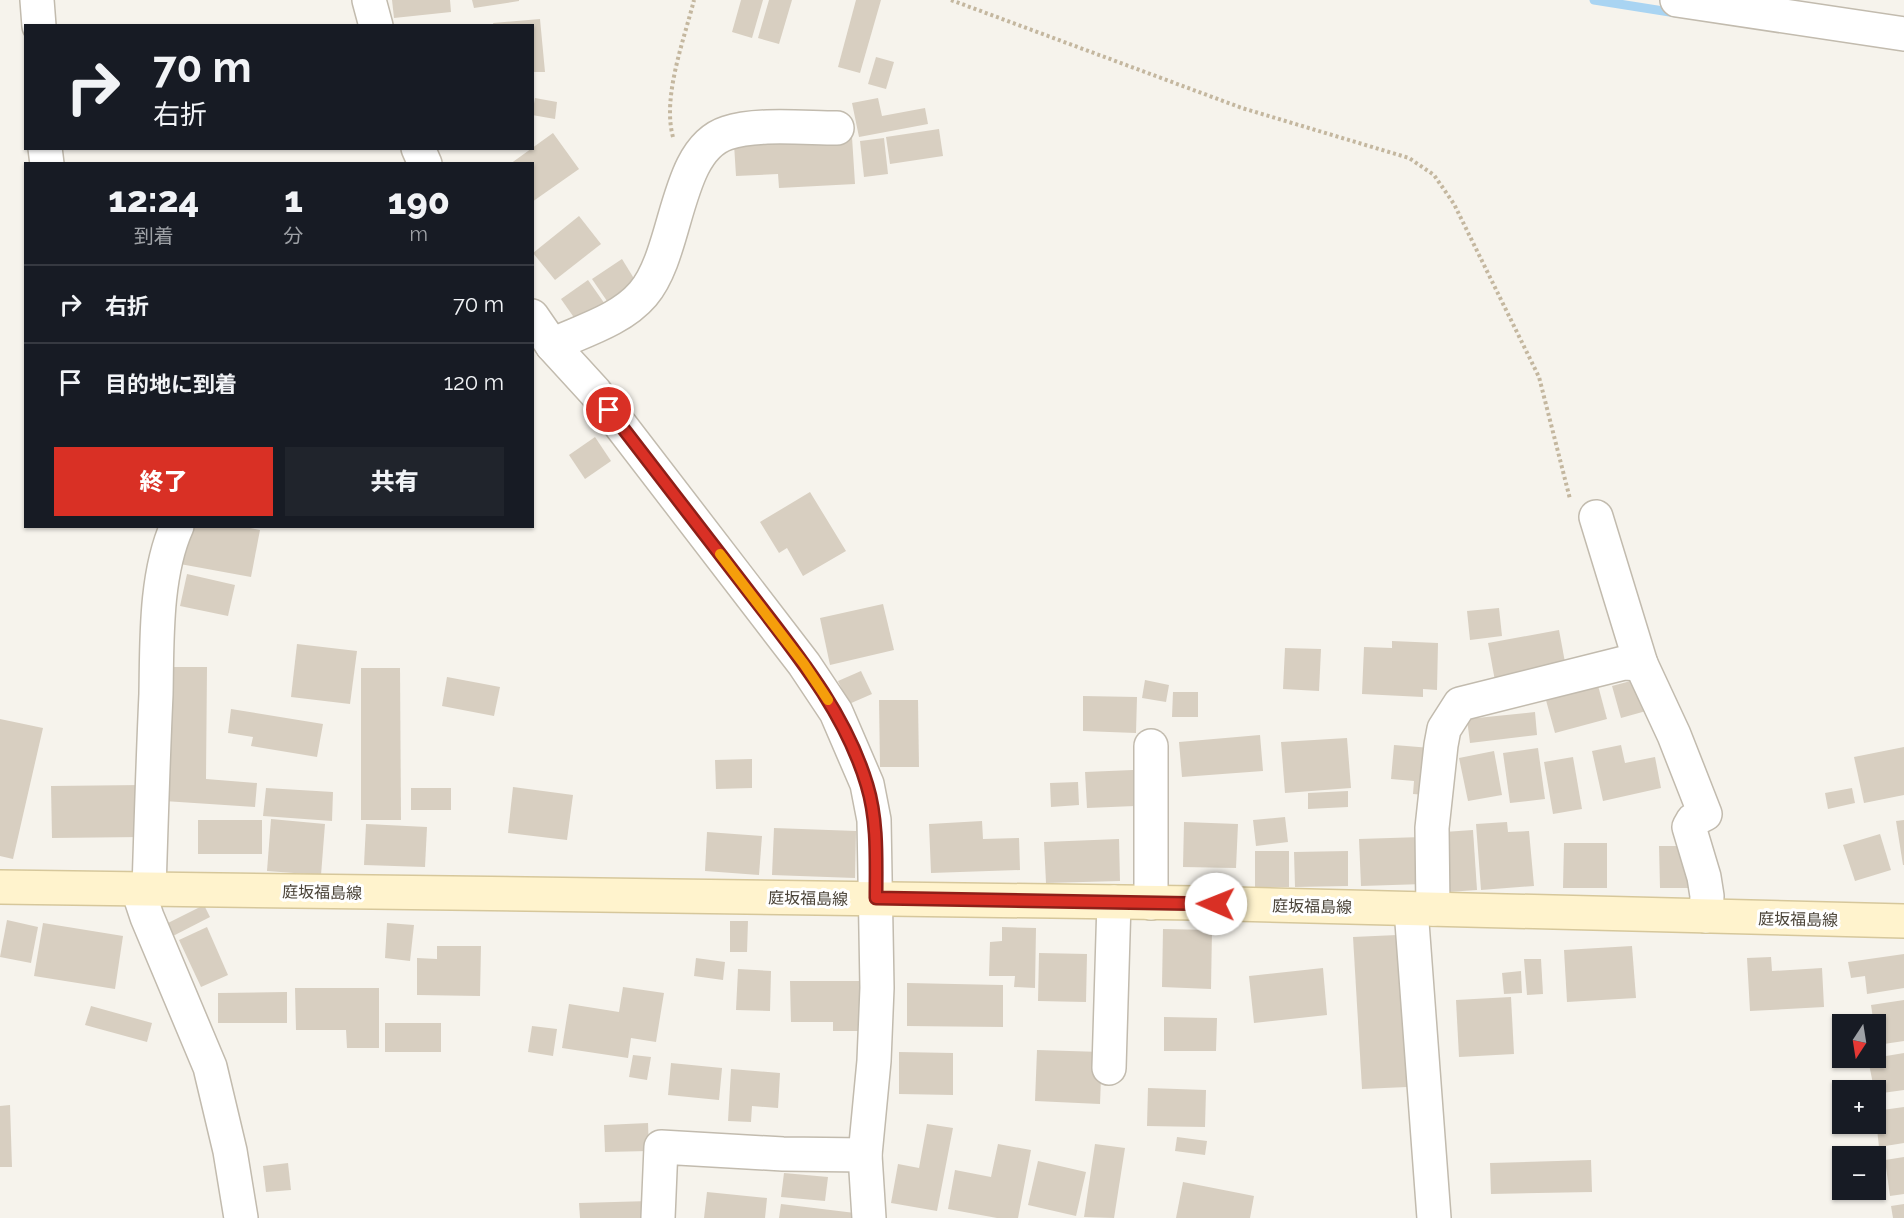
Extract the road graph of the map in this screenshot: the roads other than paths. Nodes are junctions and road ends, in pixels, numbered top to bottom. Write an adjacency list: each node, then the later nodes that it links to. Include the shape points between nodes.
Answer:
1 (38, 0): 4 (street)
2 (369, 0): 5 (street)
3 (1677, 0): 6 (street)
4 (39, 24)
5 (375, 24)
6 (1904, 34)
7 (837, 128): 9 (street, via 755,129 727,133 710,142 691,167 665,251 644,293 626,310)
8 (534, 319): 9 (street)
9 (552, 345): 16 (street, via 595,392 804,664 836,712 872,803)
10 (1596, 516): 12 (street)
11 (176, 528): 15 (street, via 164,572 158,627)
12 (1641, 664): 19 (street, via 1624,663 1460,704 1444,729 1441,745); 20 (street, via 1705,814 1689,827 1704,877)
13 (1151, 746): 18 (street)
14 (0, 887): 15 (main road, 庭坂福島線)
15 (144, 890): 16 (main road, 庭坂福島線); 24 (street, via 147,917 210,1067)
16 (876, 898): 17 (main road, 庭坂福島線); 23 (street, via 874,1061)
17 (1114, 902): 18 (main road, 庭坂福島線); 22 (street)
18 (1151, 903): 19 (main road, 庭坂福島線)
19 (1422, 909): 20 (main road, 庭坂福島線); 27 (street)
20 (1706, 916): 21 (main road, 庭坂福島線)
21 (1904, 921)
22 (1109, 1068)
23 (864, 1155): 25 (street, via 661,1147); 26 (street)
24 (241, 1218)
25 (658, 1218)
26 (869, 1218)
27 (1434, 1218)

